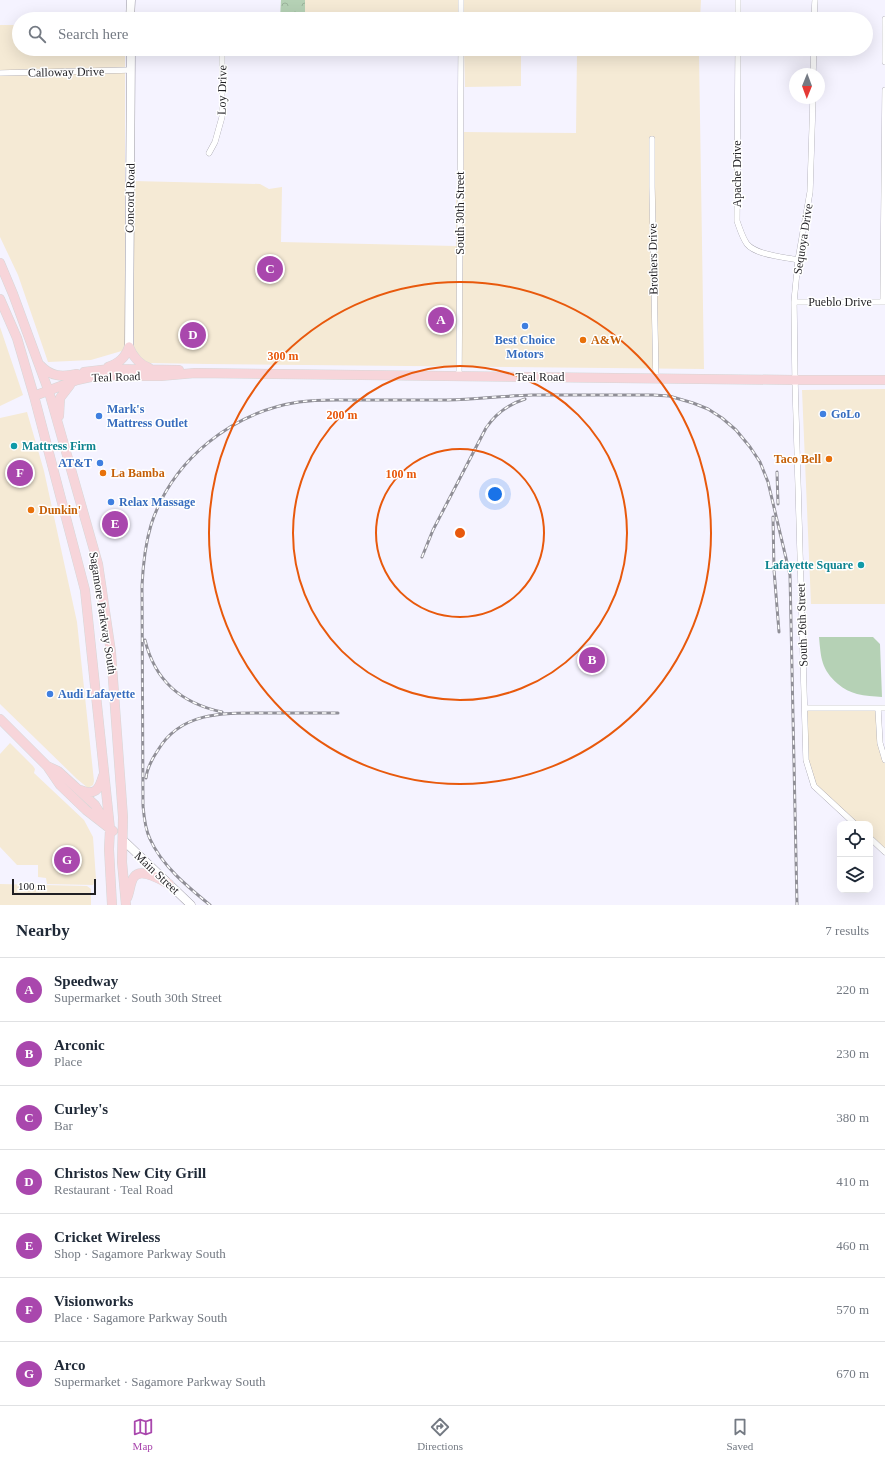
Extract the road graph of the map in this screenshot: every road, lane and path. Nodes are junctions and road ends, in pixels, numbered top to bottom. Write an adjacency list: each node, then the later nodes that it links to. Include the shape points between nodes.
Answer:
1 (131, 0): 5 (street)
2 (461, 0): 6 (street)
3 (738, 0): 7 (street)
4 (815, 0): 8 (street)
5 (130, 12)
6 (461, 12)
7 (738, 12)
8 (814, 12)
9 (885, 18): 15 (street)
10 (131, 56): 17 (street, Concord Road)
11 (222, 56): 22 (street, Loy Drive, via 222,117)
12 (461, 56): 33 (street, South 30th Street)
13 (738, 56): 23 (street, Apache Drive, via 737,221 741,234 757,251)
14 (814, 56): 16 (street)
15 (885, 62)
16 (813, 68)
17 (131, 70): 18 (street, Calloway Drive); 28 (street, Concord Road)
18 (0, 73)
19 (885, 90): 27 (street)
20 (813, 104): 23 (street, Sequoya Drive, via 810,192)
21 (652, 139): 35 (street, Brothers Drive)
22 (209, 153)
23 (798, 260): 26 (street, Sequoya Drive)
24 (0, 263): 29 (main road, Sagamore Parkway South)
25 (0, 299): 39 (main road, Sagamore Parkway South, via 17,338)
26 (794, 302): 27 (street, Pueblo Drive); 36 (street, Sequoya Drive)
27 (884, 302)
28 (129, 347): 30 (main road, via 119,363); 31 (main road, via 137,361)
29 (38, 362): 34 (main road, via 55,376); 38 (main road, Sagamore Parkway South)
30 (104, 369): 31 (main road, Teal Road); 34 (main road, Teal Road, via 90,371)
31 (152, 369): 32 (main road, Teal Road)
32 (195, 373): 33 (main road, Teal Road); 34 (main road, Teal Road)
33 (459, 376): 35 (main road, Teal Road)
34 (77, 377): 38 (main road, Teal Road); 40 (main road, via 60,398)
35 (656, 378): 36 (main road, Teal Road)
36 (795, 380): 37 (main road, Teal Road); 41 (street, South 26th Street)
37 (885, 380)
38 (49, 392): 39 (main road, Teal Road); 40 (main road, Sagamore Parkway South)
39 (34, 396): 47 (main road, Sagamore Parkway South, via 85,590)
40 (60, 431): 51 (main road, Sagamore Parkway South, via 98,564 111,652)
41 (805, 708): 42 (street); 49 (street, South 26th Street, via 806,760 814,786)
42 (878, 708): 43 (street); 45 (street, via 880,743)
43 (885, 708)
44 (0, 719): 46 (main road)
45 (885, 760)
46 (47, 766): 48 (main road, via 58,771); 50 (main road, via 66,790)
47 (104, 769): 48 (main road, via 101,784 96,790 89,793); 50 (main road, Sagamore Parkway South)
48 (78, 790): 50 (main road, via 98,809)
49 (852, 821)
50 (110, 829): 51 (main road); 56 (main road, Sagamore Parkway South)
51 (123, 840): 54 (street, Main Street); 55 (main road, Sagamore Parkway South, via 122,862)
52 (873, 841): 53 (street)
53 (885, 852)
54 (169, 884): 55 (main road, via 150,874 137,874 132,880); 57 (street, Main Street)
55 (126, 903)
56 (112, 905)
57 (191, 905)

